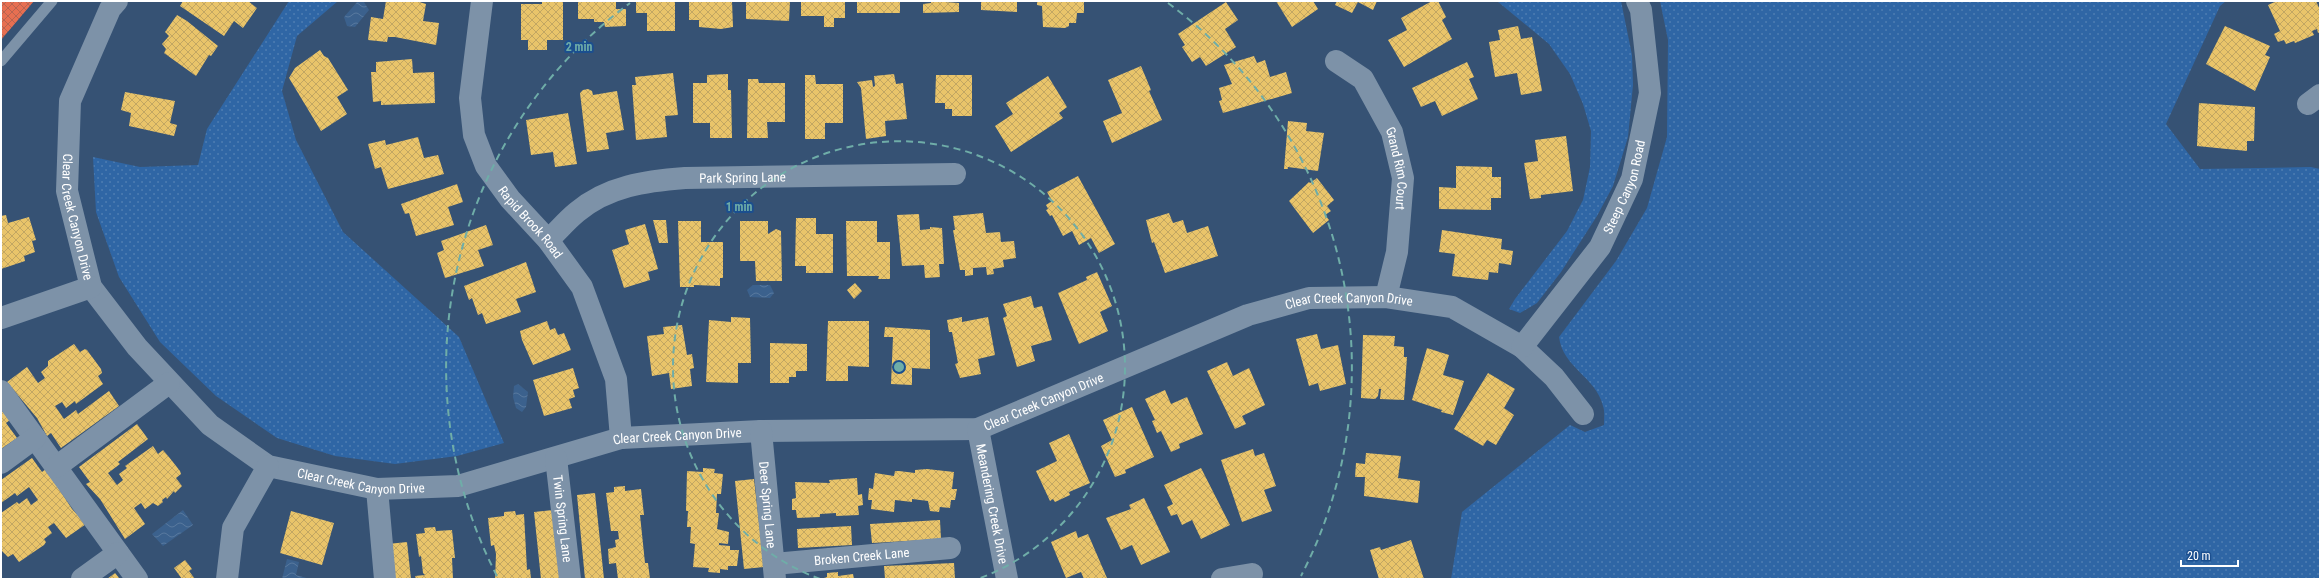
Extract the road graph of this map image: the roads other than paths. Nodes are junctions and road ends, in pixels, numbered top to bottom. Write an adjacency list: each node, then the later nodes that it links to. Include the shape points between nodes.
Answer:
1 (52, 1): 5 (lane)
2 (117, 1): 9 (street, Clear Creek Canyon Drive, via 110,10 70,101 67,191)
3 (482, 1): 8 (street, Rapid Brook Road, via 470,98 474,135 486,166 510,198)
4 (1637, 1): 12 (street, Steep Canyon Road, via 1641,10 1650,93 1632,179 1600,247)
5 (1, 60)
6 (1336, 61): 10 (street, Grand Rim Court, via 1363,79 1392,132 1403,178 1397,252)
7 (955, 174): 8 (street, Park Spring Lane, via 646,181 612,190 577,212)
8 (548, 240): 19 (street, Rapid Brook Road, via 582,287 598,327 616,379)
9 (91, 287): 11 (street); 13 (street, Clear Creek Canyon Drive, via 137,347)
10 (1386, 297): 12 (street, Clear Creek Canyon Drive, via 1452,307); 16 (street, Clear Creek Canyon Drive, via 1309,298 1248,315)
11 (1, 318)
12 (1522, 346): 15 (street, Clear Creek Canyon Drive, via 1554,377)
13 (169, 383): 22 (street); 23 (street, Clear Creek Canyon Drive, via 210,425)
14 (1, 391): 18 (street)
15 (1583, 414)
16 (978, 429): 17 (street, Clear Creek Canyon Drive); 34 (street, Meandering Creek Drive)
17 (761, 431): 19 (street, Clear Creek Canyon Drive); 27 (street, Deer Spring Lane)
18 (35, 438): 21 (street); 22 (street)
19 (621, 438): 20 (street, Clear Creek Canyon Drive)
20 (556, 458): 24 (street, Clear Creek Canyon Drive, via 458,486); 33 (street, Twin Spring Lane)
21 (1, 463)
22 (56, 466): 26 (street)
23 (268, 466): 24 (street, Clear Creek Canyon Drive); 31 (street, via 233,528)
24 (377, 489): 32 (street)
25 (950, 548): 27 (street, Broken Creek Lane)
26 (118, 553): 29 (street); 30 (street)
27 (774, 571)
28 (1252, 574): 35 (street)
29 (82, 579)
30 (137, 579)
31 (227, 579)
32 (385, 579)
33 (570, 579)
34 (1007, 579)
35 (1222, 579)

